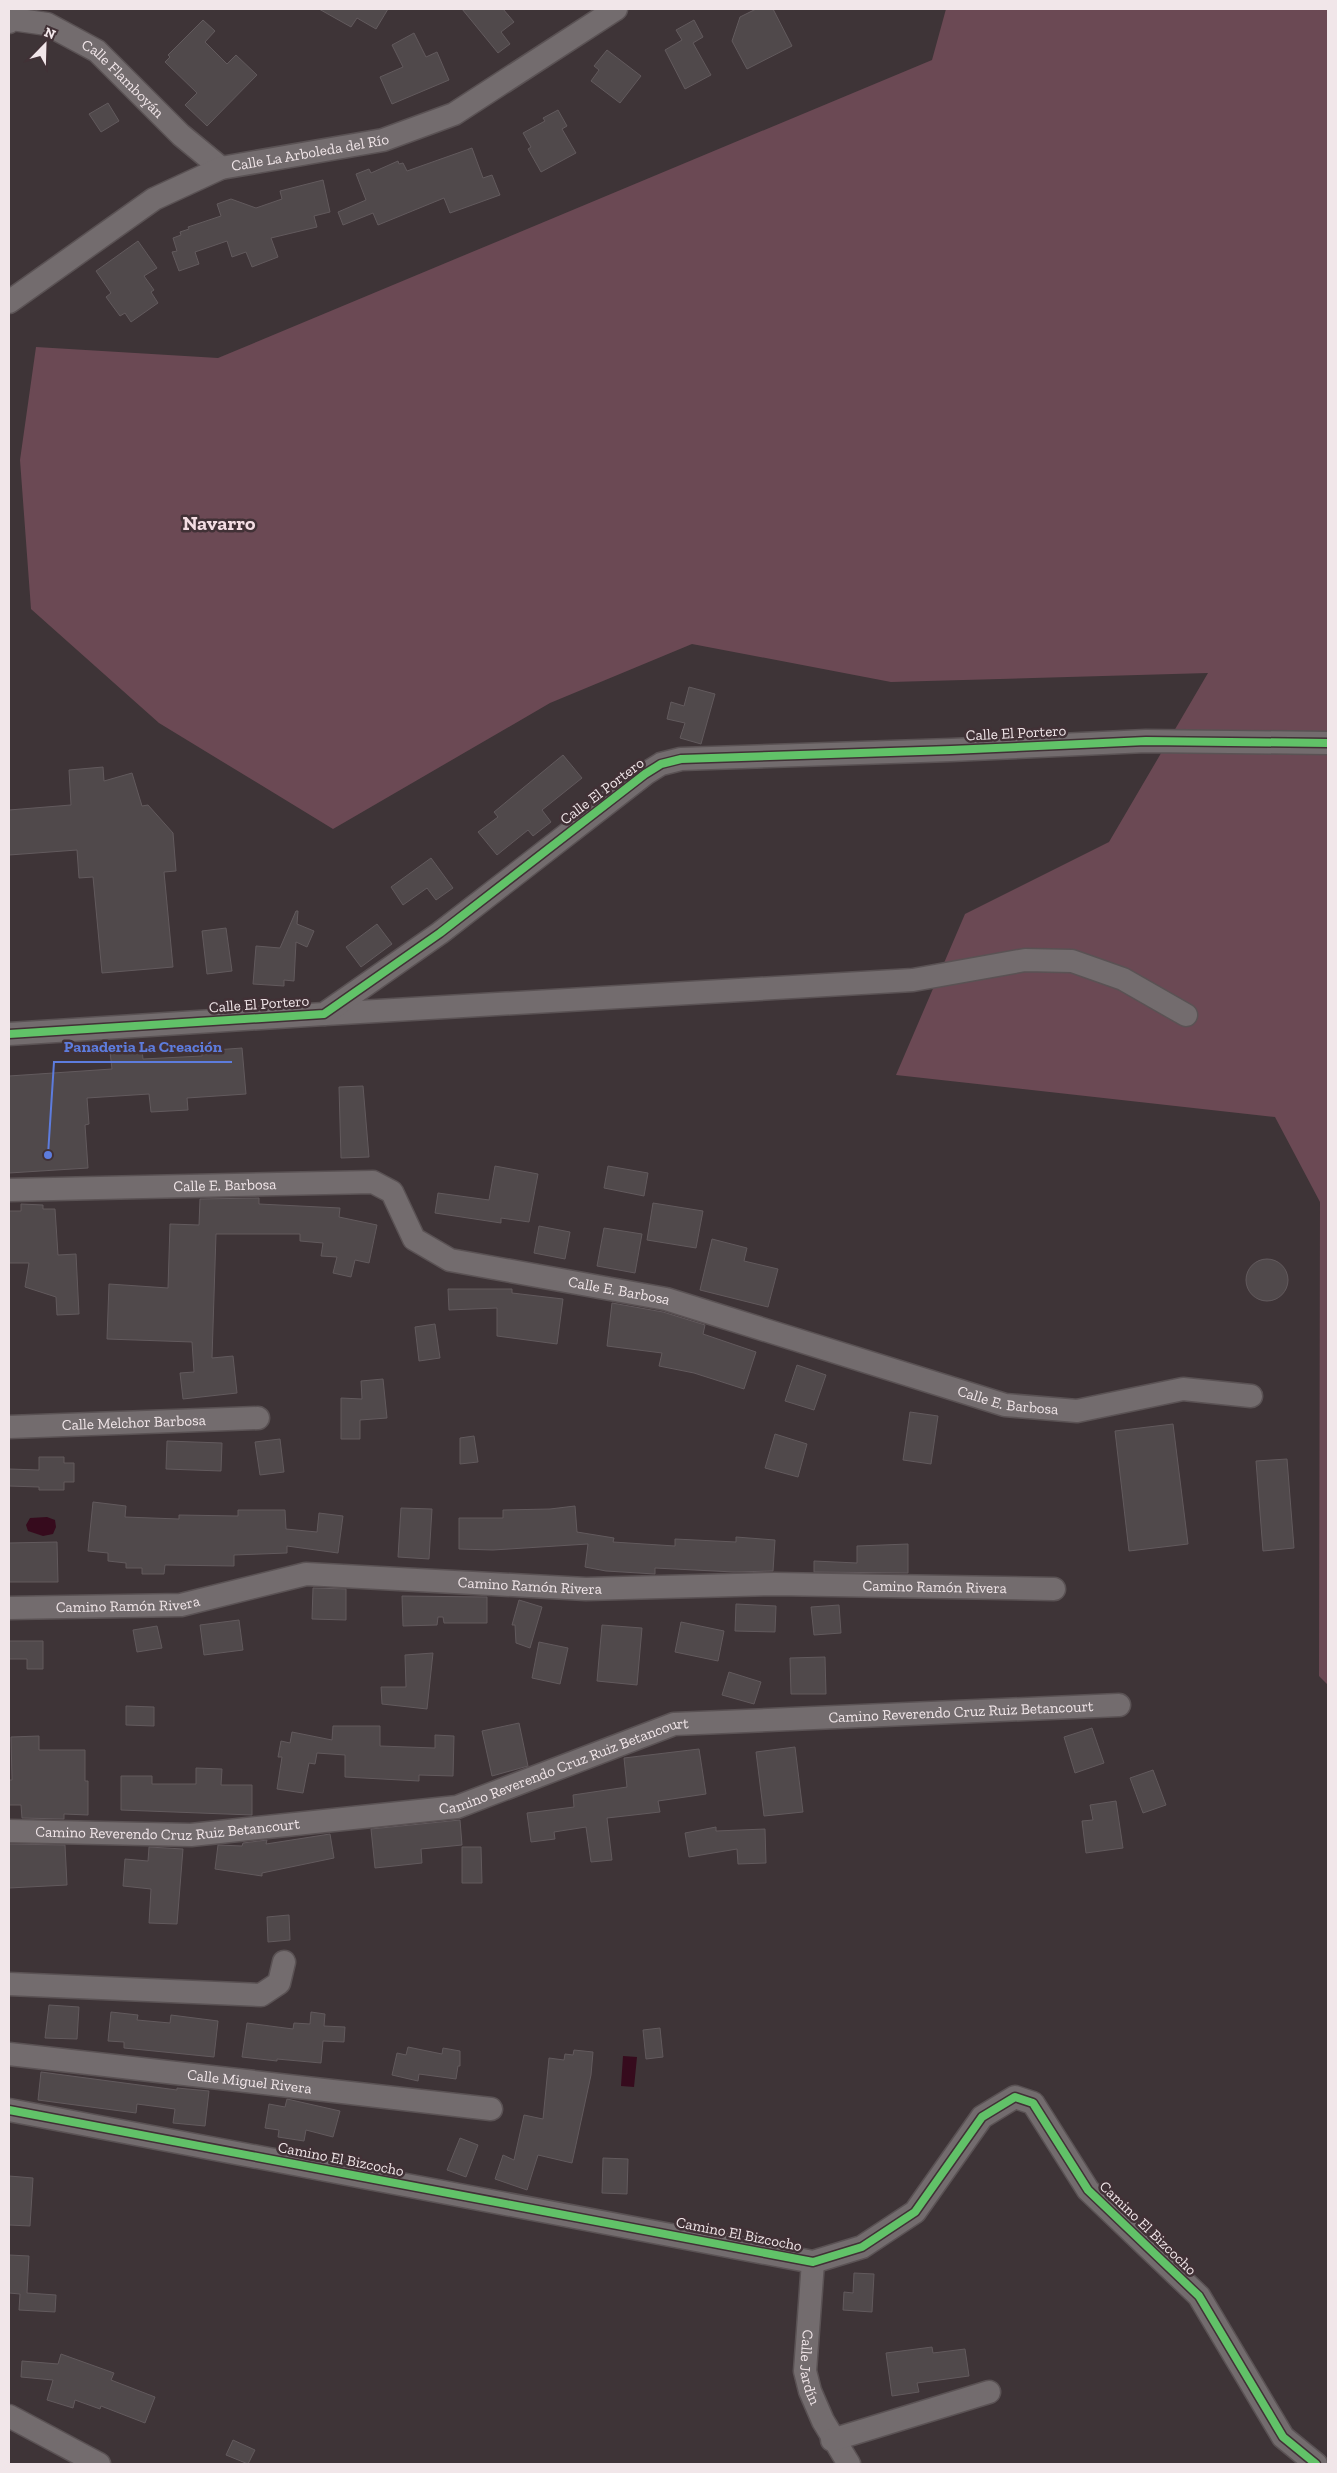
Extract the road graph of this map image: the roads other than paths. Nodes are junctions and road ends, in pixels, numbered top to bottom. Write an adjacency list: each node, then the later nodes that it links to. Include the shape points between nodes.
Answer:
1 (616, 9): 3 (street, Calle La Arboleda del Río, via 454,114 383,140)
2 (9, 22): 3 (street, Calle Flamboyán, via 46,24 97,51 181,135)
3 (221, 168): 4 (street, Calle La Arboleda del Río, via 154,199)
4 (9, 302)
5 (1328, 743): 6 (street, Calle El Portero, via 1146,741 681,758 661,764 645,774 448,927)
6 (324, 1014): 7 (street, via 913,980 1024,960 1072,961 1123,979); 8 (street, Calle El Portero)
7 (1186, 1015)
8 (9, 1034)
9 (9, 1190): 10 (street, Calle E. Barbosa, via 373,1182 392,1192 414,1239 450,1260 666,1298 1004,1405 1077,1411 1183,1389)
10 (1251, 1396)
11 (258, 1418): 12 (street, Calle Melchor Barbosa)
12 (9, 1427)
13 (1054, 1589): 14 (street, Camino Ramón Rivera, via 775,1584 586,1590 306,1574 181,1605)
14 (9, 1608)
15 (1119, 1706): 16 (street, Camino Reverendo Cruz Ruiz Betancourt, via 674,1724 457,1806 191,1835)
16 (9, 1831)
17 (284, 1962): 18 (street, via 278,1983 260,1995)
18 (9, 1984)
19 (9, 2054): 20 (street, Calle Miguel Rivera)
20 (491, 2109)
21 (9, 2110): 22 (street, Camino El Bizcocho)
22 (813, 2262): 25 (street, Calle Jardín, via 805,2371 810,2391); 28 (street, Camino El Bizcocho, via 862,2247 916,2212 982,2117 1015,2096 1033,2102 1088,2190 1199,2296 1283,2438)
23 (989, 2392): 25 (street)
24 (9, 2416): 26 (street)
25 (832, 2440): 27 (street, Calle Jardín)
26 (99, 2464)
27 (849, 2464)
28 (1316, 2464)

